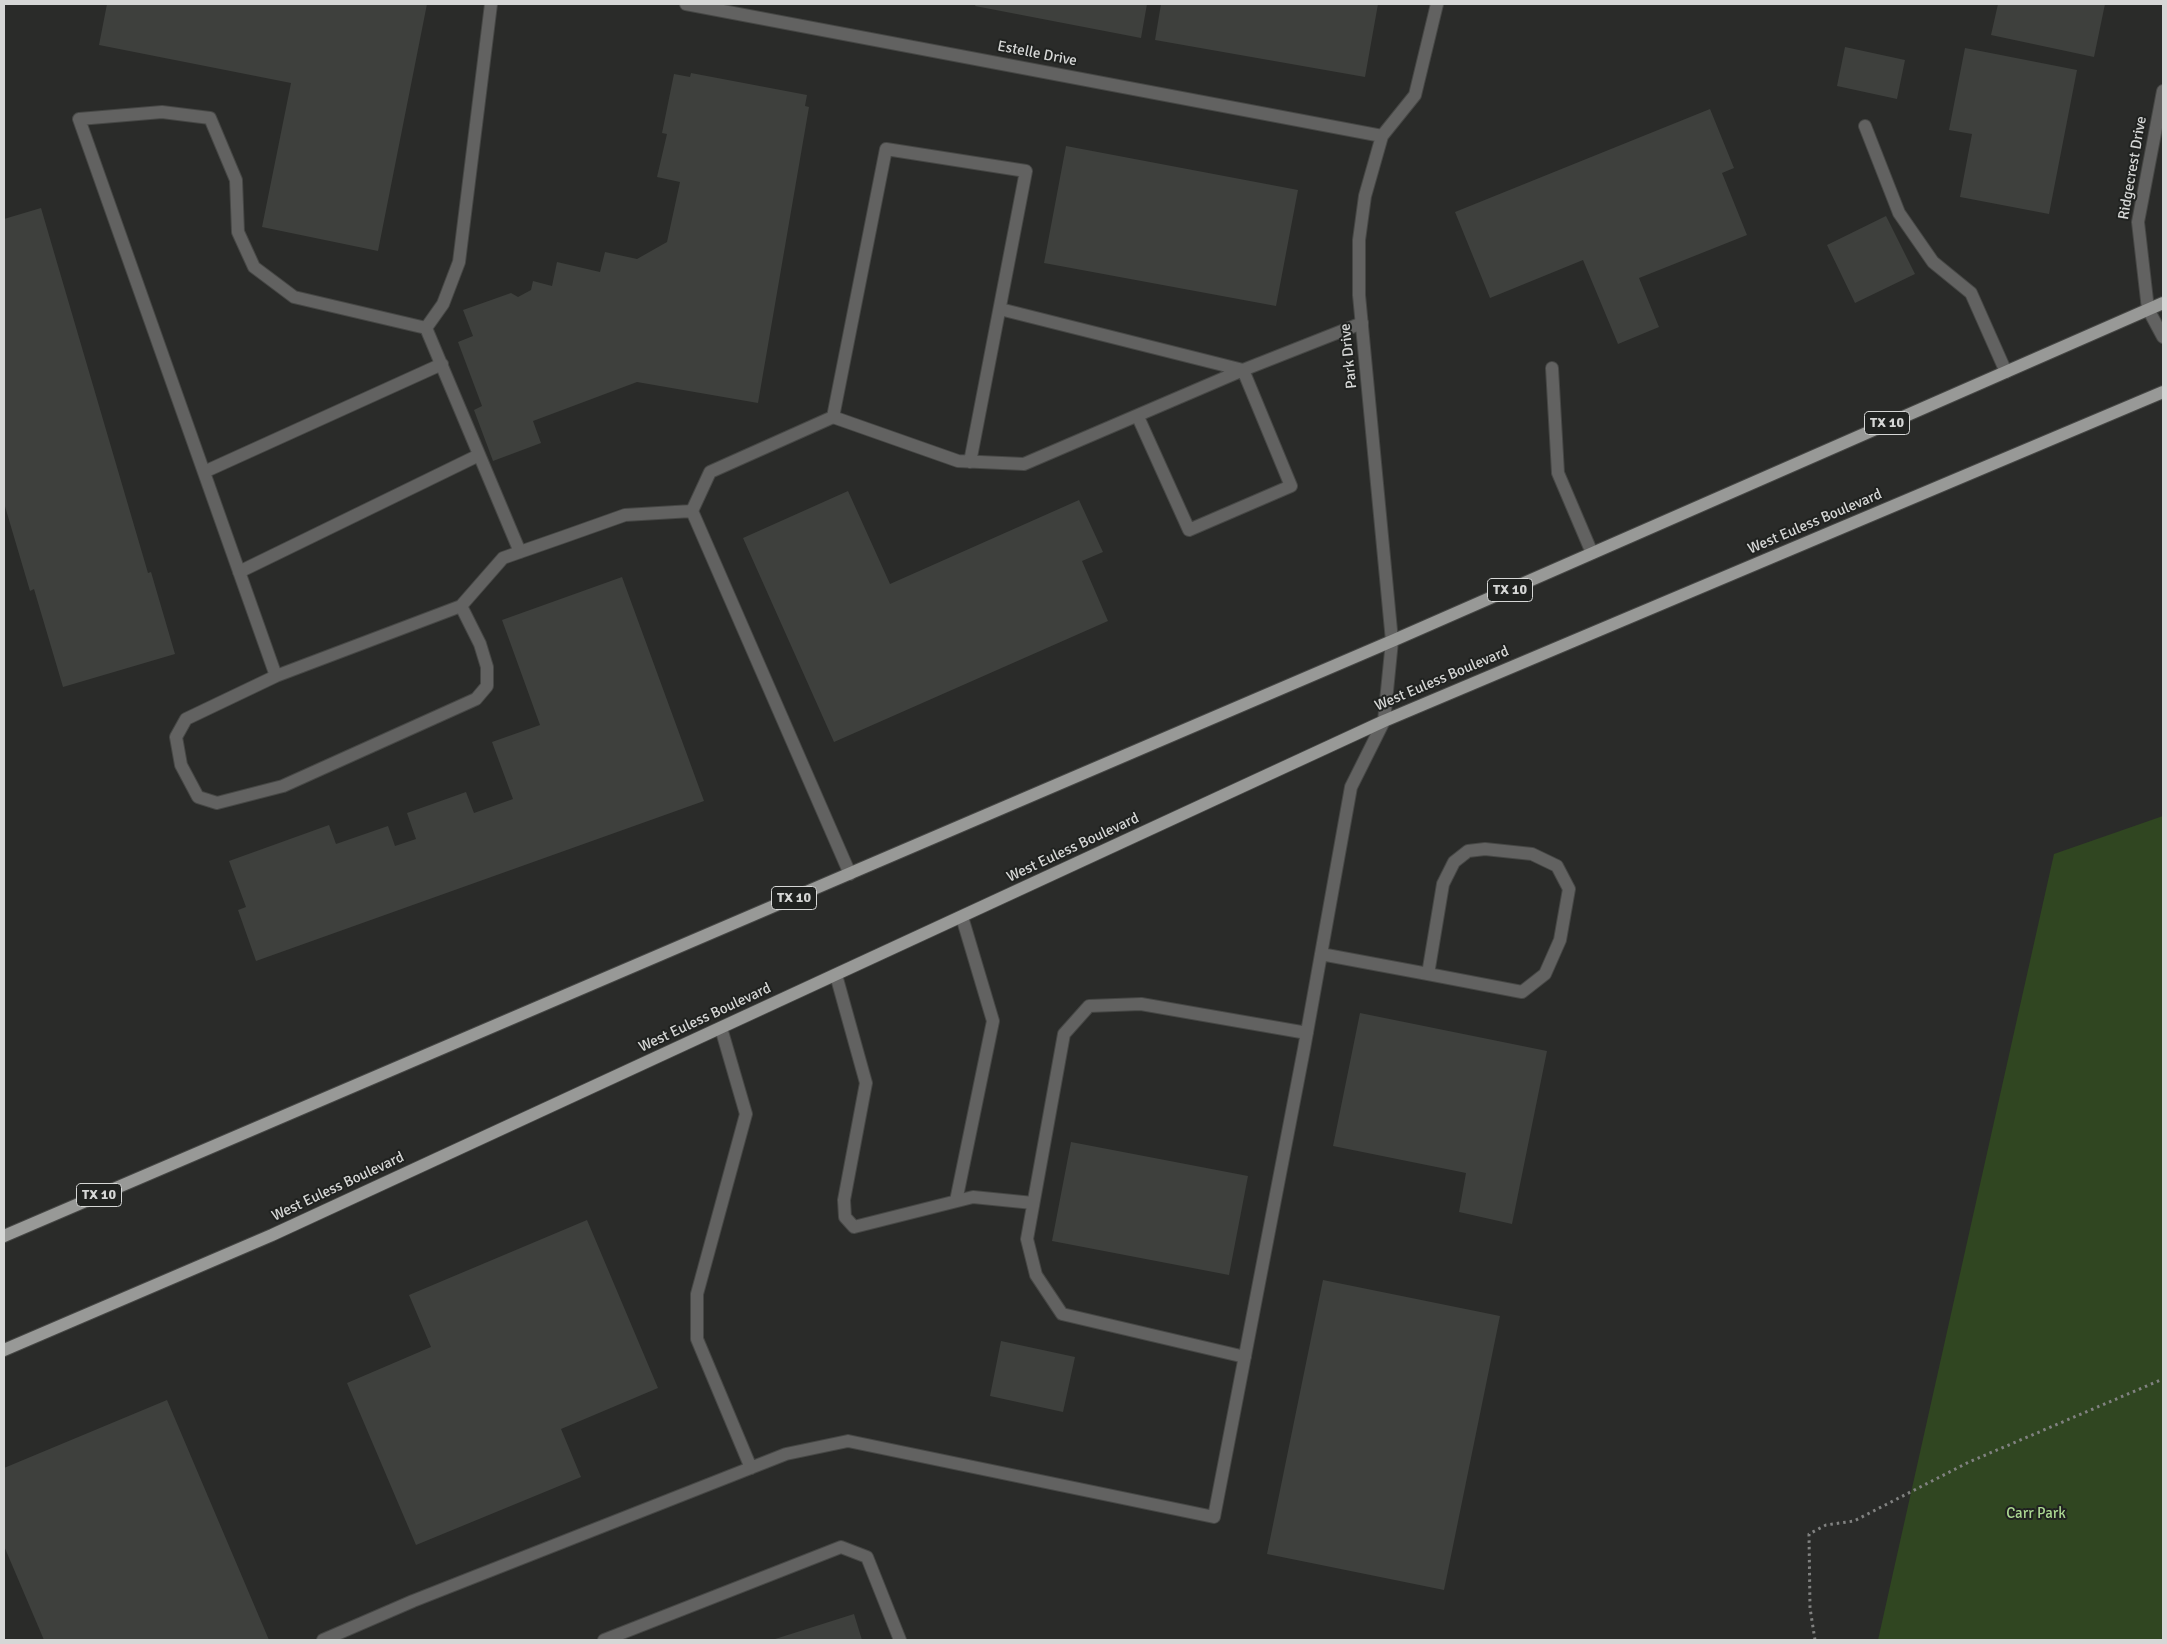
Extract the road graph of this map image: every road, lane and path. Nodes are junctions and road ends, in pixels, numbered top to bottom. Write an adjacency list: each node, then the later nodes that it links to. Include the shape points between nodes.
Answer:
1 (491, 4): 11 (street, via 459,262 443,304)
2 (686, 4): 6 (street, Estelle Drive)
3 (1437, 4): 6 (street, Park Drive, via 1415,96)
4 (2163, 91): 9 (street, Ridgecrest Drive, via 2138,222)
5 (1865, 126): 16 (street, via 1899,213 1933,262 1971,293)
6 (1382, 136): 10 (street, Park Drive, via 1366,196 1359,240)
7 (2163, 303): 9 (main road, TX 10)
8 (1000, 309): 15 (street); 18 (street, via 1026,171 886,148); 21 (street)
9 (2148, 309): 12 (street, Ridgecrest Drive); 16 (main road, TX 10)
10 (1362, 323): 15 (street); 28 (street, Park Drive)
11 (426, 328): 13 (street); 22 (street, via 294,297 254,266 238,232 236,180 210,118 162,112 79,119)
12 (2163, 337)
13 (442, 364): 20 (street); 22 (street)
14 (1552, 368): 25 (street, via 1558,473)
15 (1243, 370): 19 (street); 19 (street, via 1291,486 1189,530)
16 (2006, 372): 25 (main road, TX 10)
17 (2163, 392): 30 (main road, West Euless Boulevard)
18 (833, 417): 21 (street, via 958,461); 23 (street, via 710,472)
19 (1138, 417): 21 (street, via 1024,464)
20 (479, 455): 24 (street); 26 (street)
21 (970, 462)
22 (204, 472): 26 (street)
23 (692, 511): 24 (street, via 625,515); 31 (street)
24 (520, 552): 27 (street, via 503,558)
25 (1592, 553): 28 (main road, TX 10)
26 (239, 572): 29 (street)
27 (461, 606): 29 (street); 29 (street, via 480,644 487,667 488,686 476,699 283,786 217,803 198,797 181,765 176,737 186,719)
28 (1392, 641): 30 (street, Park Drive); 31 (main road, TX 10)
29 (276, 676)
30 (1384, 721): 32 (main road, West Euless Boulevard); 33 (street, via 1351,787)
31 (850, 874): 40 (main road, TX 10)
32 (962, 917): 35 (main road, West Euless Boulevard); 38 (street, via 993,1021)
33 (1321, 954): 34 (street); 37 (street)
34 (1428, 974): 34 (street, via 1522,992 1545,974 1560,940 1569,889 1557,866 1532,854 1485,849 1468,851 1454,862 1443,884)
35 (836, 975): 36 (main road, West Euless Boulevard); 38 (street, via 866,1083 844,1200 845,1217 854,1227)
36 (722, 1028): 41 (main road, West Euless Boulevard, via 272,1235); 44 (street, via 746,1114 697,1294 697,1340)
37 (1307, 1033): 39 (street, via 1140,1004 1089,1006 1064,1034); 42 (street)
38 (956, 1201): 39 (street, via 973,1197)
39 (1034, 1203): 42 (street, via 1027,1239 1036,1276 1062,1314)
40 (4, 1236)
41 (4, 1350)
42 (1245, 1357): 44 (street, via 1214,1517 848,1441 786,1454)
43 (2163, 1379): 48 (path, via 1969,1462 1854,1521 1826,1525 1808,1534 1810,1608)
44 (751, 1468): 45 (street, via 413,1601)
45 (323, 1640)
46 (604, 1640): 47 (street, via 841,1547 867,1557)
47 (900, 1640)
48 (1815, 1640)

